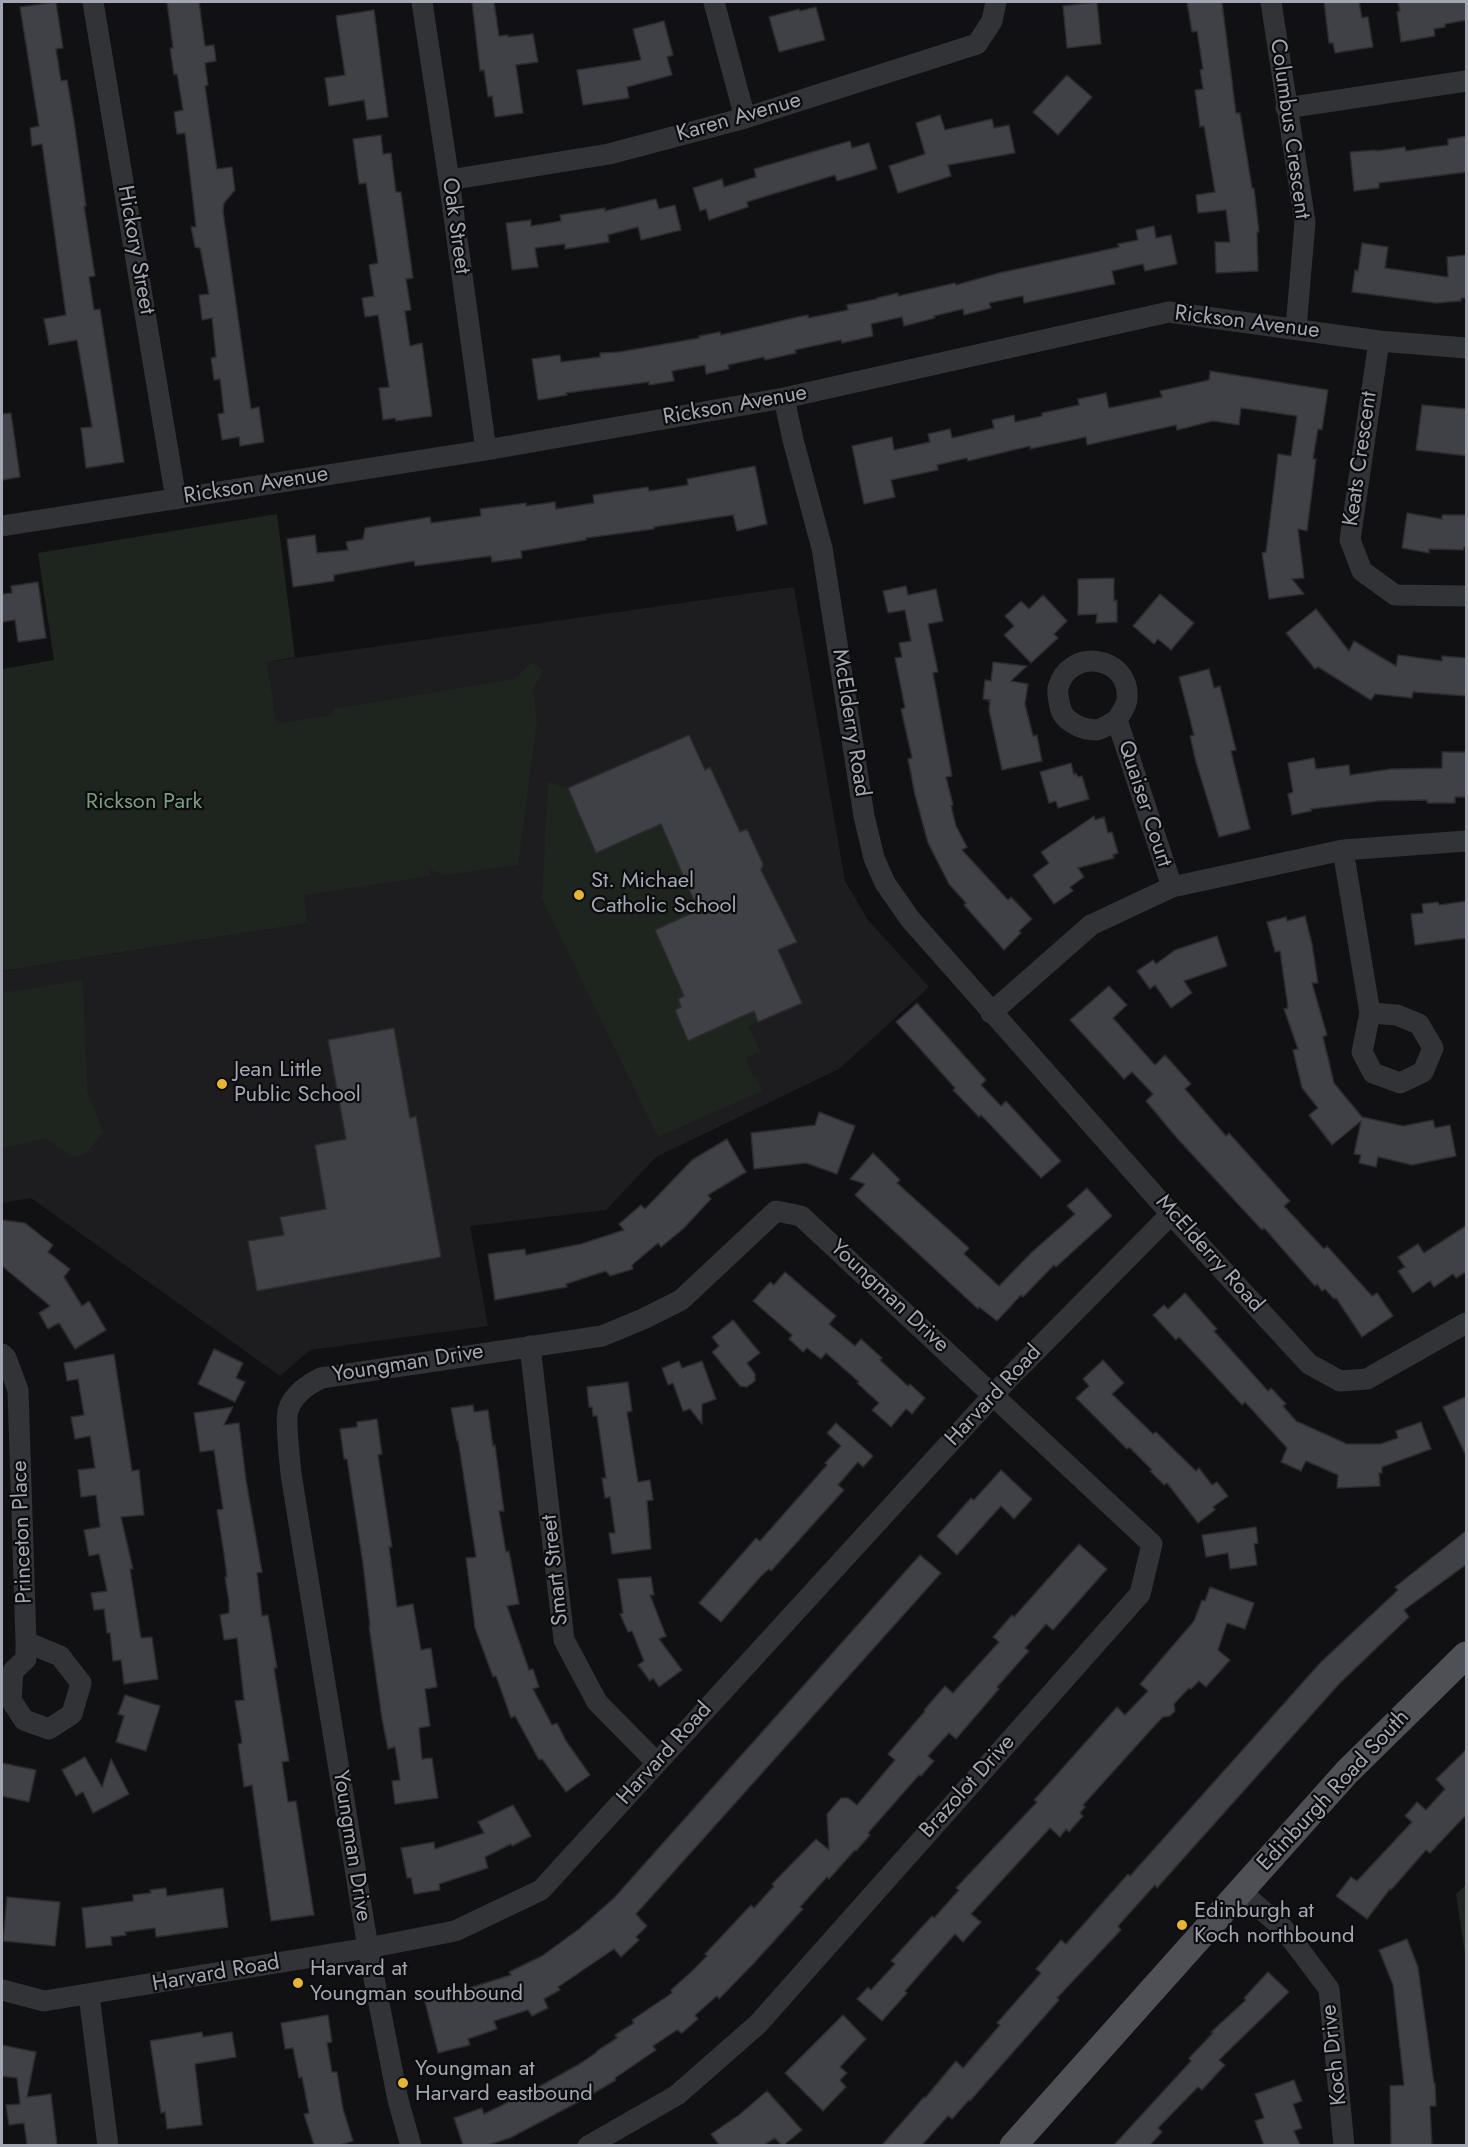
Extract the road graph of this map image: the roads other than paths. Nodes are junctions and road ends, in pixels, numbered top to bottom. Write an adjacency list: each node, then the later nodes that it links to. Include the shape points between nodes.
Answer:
1 (93, 2): 15 (street, Hickory Street)
2 (422, 2): 9 (street, Oak Street)
3 (714, 2): 8 (street)
4 (996, 2): 8 (street, Karen Avenue, via 992,21 978,44)
5 (1271, 2): 7 (street, Columbus Crescent)
6 (1467, 81): 7 (street)
7 (1286, 108): 10 (street, Columbus Crescent, via 1305,222)
8 (745, 118): 9 (street, Karen Avenue, via 609,154)
9 (449, 180): 14 (street, Oak Street)
10 (1296, 328): 11 (street, Rickson Avenue); 13 (street, Rickson Avenue, via 1169,312)
11 (1378, 341): 12 (street, Rickson Avenue); 17 (street, Keats Crescent, via 1350,540 1362,571 1395,595)
12 (1467, 348)
13 (784, 398): 14 (street, Rickson Avenue); 22 (street, McElderry Road, via 822,548 874,858 885,883 910,919)
14 (486, 450): 15 (street, Rickson Avenue)
15 (176, 499): 16 (street, Rickson Avenue)
16 (2, 526)
17 (1467, 596)
18 (1117, 720): 21 (street, Quaiser Court)
19 (1467, 841): 20 (street)
20 (1343, 850): 21 (street); 23 (street)
21 (1172, 887): 22 (street, via 1091,925)
22 (991, 1013): 24 (street, McElderry Road)
23 (1370, 1013)
24 (1171, 1214): 25 (street, McElderry Road, via 1309,1364 1340,1380 1367,1379); 28 (street, Harvard Road)
25 (1467, 1323)
26 (530, 1346): 28 (street, Youngman Drive, via 602,1336 681,1300 776,1211 801,1216); 31 (street, Smart Street, via 564,1640 597,1702); 33 (street, Youngman Drive, via 321,1378 296,1396 287,1412 291,1474)
27 (2, 1354): 29 (street, Princeton Place, via 18,1390)
28 (994, 1395): 31 (street, Harvard Road); 38 (street, Brazolot Drive, via 1152,1544 1140,1594 758,2024 677,2095)
29 (26, 1642)
30 (1467, 1655): 32 (main road, Edinburgh Road South, via 1347,1772)
31 (657, 1763): 33 (street, Harvard Road, via 541,1890 455,1931)
32 (1241, 1892): 39 (main road, Edinburgh Road South); 40 (street, Koch Drive, via 1283,1928 1329,1989)
33 (368, 1948): 35 (street, Harvard Road); 37 (street, Youngman Drive, via 398,2100)
34 (2, 1990): 35 (street, Harvard Road, via 44,2001)
35 (89, 1995): 36 (street)
36 (108, 2145)
37 (411, 2145)
38 (588, 2145)
39 (1012, 2145)
40 (1344, 2145)

